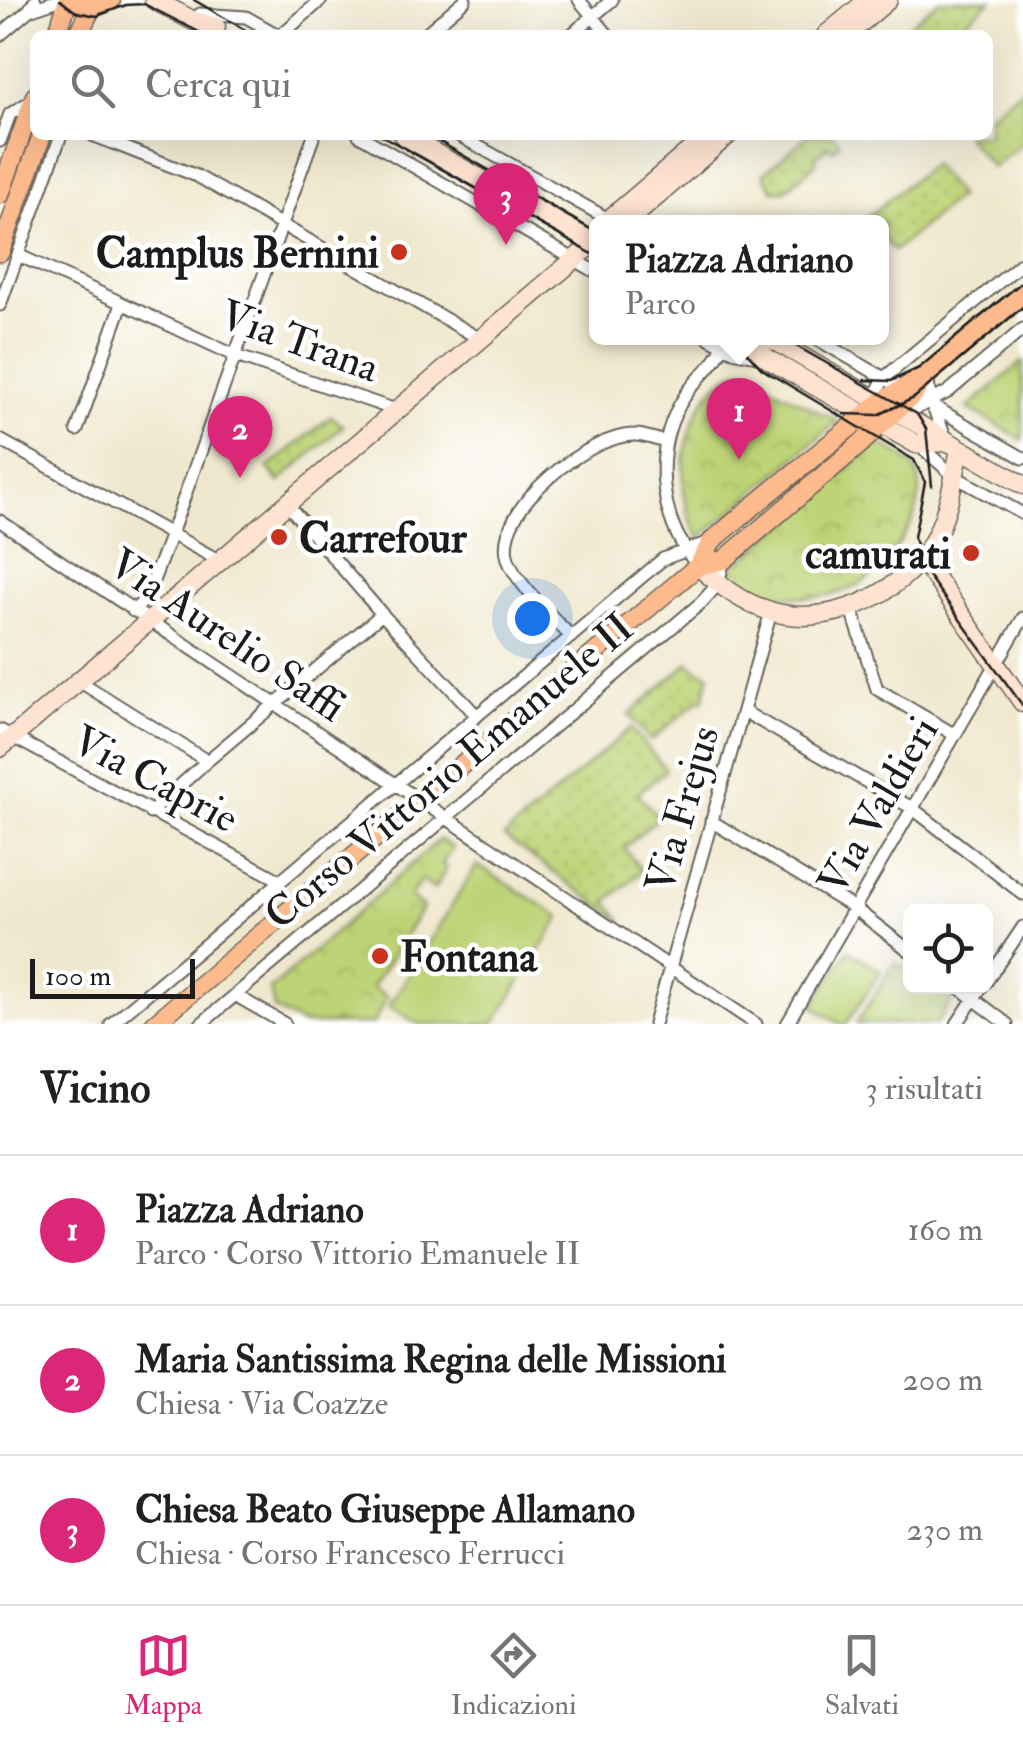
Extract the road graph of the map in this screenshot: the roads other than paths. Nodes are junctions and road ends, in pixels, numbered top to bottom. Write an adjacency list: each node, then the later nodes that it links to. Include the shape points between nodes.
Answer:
1 (59, 0): 11 (street)
2 (70, 0): 10 (main road); 15 (main road)
3 (154, 0): 14 (street)
4 (178, 0): 14 (street)
5 (321, 0): 19 (street)
6 (465, 0): 20 (street)
7 (578, 0): 13 (street)
8 (612, 0): 13 (street)
9 (888, 0): 12 (street)
10 (102, 2): 16 (main road)
11 (28, 6): 24 (street)
12 (858, 8): 23 (street)
13 (592, 16): 21 (street); 22 (street)
14 (195, 22): 17 (street); 18 (street, via 246,17)
15 (59, 30)
16 (82, 30)
17 (220, 30)
18 (270, 30)
19 (285, 30)
20 (430, 30)
21 (576, 30)
22 (604, 30)
23 (832, 30)
24 (0, 35)
25 (30, 101): 27 (street, via 10,114)
26 (30, 109): 36 (main road)
27 (0, 140)
28 (41, 140): 42 (main road)
29 (59, 140): 42 (street)
30 (105, 140): 40 (street, via 197,176)
31 (312, 140): 40 (street)
32 (368, 140): 43 (street)
33 (414, 140): 39 (street)
34 (466, 140): 38 (street)
35 (701, 142): 37 (street)
36 (0, 194)
37 (622, 215)
38 (589, 221)
39 (589, 223)
40 (282, 224): 50 (street); 55 (street)
41 (589, 245): 43 (street)
42 (9, 254): 47 (street, Via Trana); 48 (street)
43 (575, 258): 45 (street); 50 (street)
44 (1023, 262): 58 (street, Corso Vittorio Emanuele II)
45 (589, 267)
46 (1023, 293): 57 (main road, Corso Vittorio Emanuele II)
47 (122, 304): 55 (street, Via Trana); 62 (street)
48 (0, 305)
49 (1023, 328): 59 (street, Corso Vittorio Emanuele II)
50 (480, 339): 60 (street)
51 (752, 345): 56 (street)
52 (781, 345): 61 (street)
53 (826, 345): 58 (street)
54 (723, 346): 56 (street); 64 (street, via 682,400)
55 (236, 356): 60 (street, Via Trana); 73 (street)
56 (768, 359): 61 (street)
57 (927, 374): 59 (main road, Corso Vittorio Emanuele II); 59 (street)
58 (884, 378): 59 (street); 61 (street, Corso Vittorio Emanuele II)
59 (916, 395): 61 (main road, Corso Vittorio Emanuele II); 66 (street); 67 (street)
60 (396, 410): 70 (street)
61 (883, 411): 65 (street); 66 (street); 74 (main road, Corso Vittorio Emanuele II); 78 (main road, Corso Vittorio Emanuele II)
62 (77, 430)
63 (0, 440): 73 (street)
64 (666, 442): 75 (street, via 666,500); 86 (street, via 634,435 576,457 527,498 510,524 508,560)
65 (918, 445): 66 (street); 68 (street)
66 (954, 446): 68 (street); 69 (street)
67 (1023, 458)
68 (954, 476): 71 (street); 76 (street, via 940,528)
69 (1023, 486)
70 (286, 503): 77 (street); 83 (street)
71 (1023, 514)
72 (0, 520): 84 (street, Via Aurelio Saffi)
73 (171, 534): 77 (street); 84 (street)
74 (712, 541): 75 (street, Corso Vittorio Emanuele II); 79 (main road, Corso Vittorio Emanuele II)
75 (684, 550): 79 (street); 86 (street, Corso Vittorio Emanuele II, via 663,559)
76 (922, 559): 81 (street, via 892,587); 87 (street)
77 (220, 560): 84 (street)
78 (724, 560): 79 (main road, Corso Vittorio Emanuele II); 80 (street)
79 (698, 566): 80 (street); 97 (main road, Corso Vittorio Emanuele II)
80 (718, 584): 82 (street); 100 (street, Corso Vittorio Emanuele II)
81 (851, 607): 82 (street, via 796,616); 93 (street, via 877,689)
82 (771, 612): 91 (street, Via Frejus)
83 (382, 614): 90 (street); 92 (street)
84 (140, 616): 88 (street); 90 (street, Via Aurelio Saffi)
85 (1023, 618): 87 (street, Via Valdieri)
86 (571, 637): 92 (street, Corso Vittorio Emanuele II)
87 (996, 664): 89 (street); 93 (street, Via Valdieri)
88 (78, 681): 94 (street); 95 (street)
89 (1023, 702)
90 (275, 704): 95 (street); 96 (street, Via Aurelio Saffi)
91 (743, 710): 98 (street); 101 (street, Via Frejus)
92 (477, 716): 96 (street, Corso Vittorio Emanuele II)
93 (955, 735): 98 (street, Via Valdieri)
94 (4, 738): 99 (street, Via Caprie)
95 (207, 761): 99 (street)
96 (394, 786): 97 (street, Via Aurelio Saffi); 102 (street, Corso Vittorio Emanuele II)
97 (420, 801): 100 (street, Via Aurelio Saffi); 114 (main road, Corso Vittorio Emanuele II)
98 (912, 808): 103 (street); 104 (street, Via Valdieri)
99 (150, 813): 102 (street, Via Caprie)
100 (446, 818): 107 (street, Via Aurelio Saffi); 111 (street, Corso Vittorio Emanuele II)
101 (712, 822): 104 (street); 107 (street, Via Frejus)
102 (281, 881): 113 (street, Corso Vittorio Emanuele II)
103 (1023, 894)
104 (854, 908): 106 (street); 119 (street, Via Valdieri)
105 (1023, 927): 108 (street)
106 (903, 946)
107 (670, 967): 117 (street, Via Frejus); 118 (street, Via Aurelio Saffi)
108 (993, 971)
109 (966, 994): 112 (street)
110 (977, 994): 112 (street)
111 (235, 995): 115 (street, Corso Vittorio Emanuele II); 116 (street)
112 (973, 999): 120 (street); 121 (street)
113 (111, 1024)
114 (154, 1024)
115 (201, 1024)
116 (285, 1024)
117 (654, 1024)
118 (756, 1024)
119 (786, 1024)
120 (957, 1024)
121 (1008, 1024)

